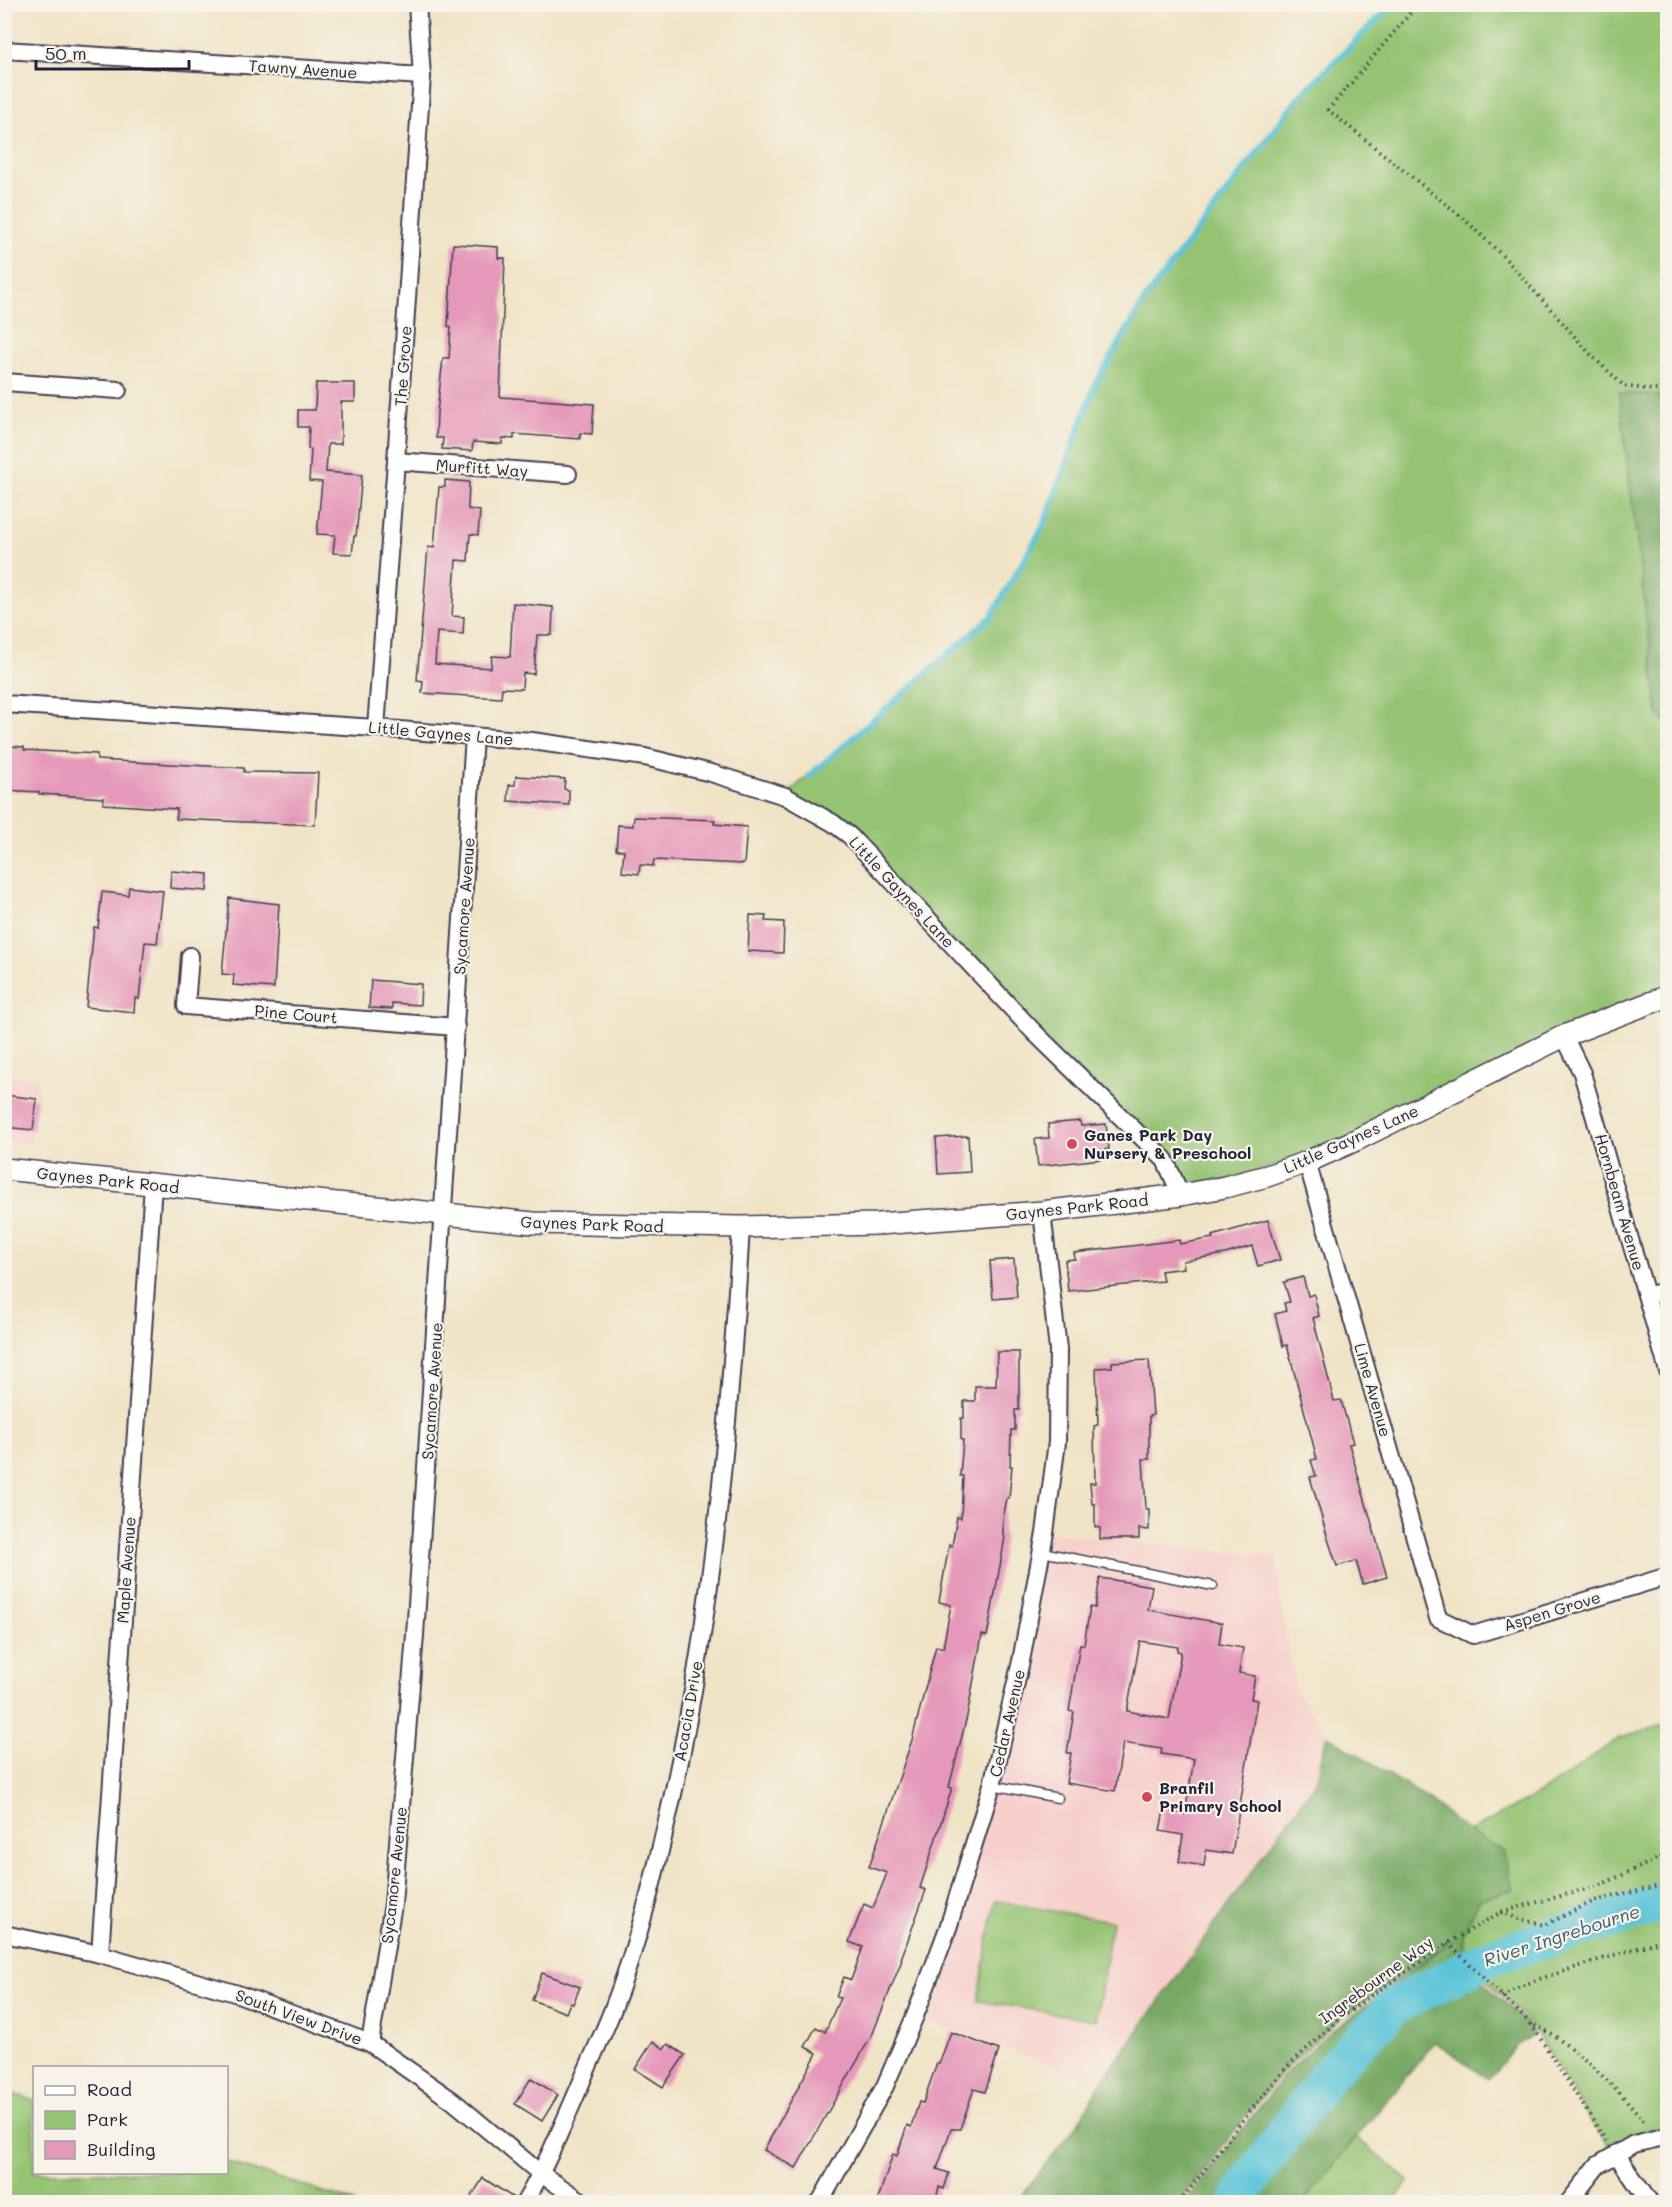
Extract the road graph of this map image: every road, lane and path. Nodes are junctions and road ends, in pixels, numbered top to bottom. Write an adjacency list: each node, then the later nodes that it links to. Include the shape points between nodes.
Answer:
1 (417, 4): 4 (street, The Grove)
2 (1418, 4): 6 (path, via 1329,110 1462,217 1624,386)
3 (4, 50): 4 (street, Tawny Avenue)
4 (422, 76): 8 (street, The Grove)
5 (4, 382): 7 (street)
6 (1668, 389)
7 (118, 390)
8 (396, 462): 9 (street, Murfitt Way); 11 (street, The Grove)
9 (568, 474)
10 (4, 704): 11 (street, Little Gaynes Lane)
11 (376, 728): 12 (street, Little Gaynes Lane)
12 (474, 736): 15 (street, Sycamore Avenue); 20 (street, Little Gaynes Lane, via 645,757 785,796 833,823 1165,1160)
13 (190, 956): 15 (street, Pine Court, via 186,1005)
14 (1668, 996): 16 (street, Little Gaynes Lane)
15 (456, 1027): 22 (street, Sycamore Avenue)
16 (1564, 1036): 17 (street, Little Gaynes Lane); 25 (street, Hornbeam Avenue, via 1582,1073)
17 (1307, 1162): 20 (street, Little Gaynes Lane, via 1267,1176); 30 (street, Lime Avenue)
18 (4, 1169): 19 (street, Gaynes Park Road)
19 (153, 1185): 22 (street, Gaynes Park Road); 39 (street, Maple Avenue)
20 (1181, 1195): 21 (street, Gaynes Park Road)
21 (1042, 1212): 23 (street, Gaynes Park Road, via 878,1224); 27 (street, Cedar Avenue, via 1058,1349 1057,1442)
22 (444, 1215): 23 (street, Gaynes Park Road, via 534,1223); 42 (street, Sycamore Avenue, via 394,1893)
23 (741, 1227): 45 (street, Acacia Drive, via 732,1381 716,1541 687,1726 665,1831 611,2013)
24 (1668, 1290): 25 (street)
25 (1647, 1296): 26 (street, Hornbeam Avenue)
26 (1668, 1371)
27 (1042, 1552): 29 (lane); 31 (street, Cedar Avenue)
28 (1668, 1575): 30 (street, Aspen Grove, via 1473,1635)
29 (1213, 1586)
30 (1438, 1618)
31 (992, 1785): 32 (lane); 48 (street, Cedar Avenue, via 948,1929 915,2016 885,2086)
32 (1058, 1798)
33 (1668, 1854): 35 (path, via 1598,1886)
34 (1668, 1884): 35 (path, via 1594,1900 1545,1925)
35 (1500, 1912): 38 (path)
36 (4, 1934): 39 (street, South View Drive)
37 (1668, 1938): 40 (path, via 1536,1980)
38 (1448, 1943): 40 (path, Ingrebourne Way); 49 (path, Ingrebourne Way, via 1338,2020 1287,2067)
39 (100, 1954): 42 (street, South View Drive, via 238,1995)
40 (1503, 1997): 41 (path, Ingrebourne Way)
41 (1530, 2023): 43 (path, via 1554,2035 1590,2064 1649,2127 1659,2127); 44 (path)
42 (370, 2043): 45 (street, South View Drive, via 453,2101)
43 (1665, 2137): 44 (street, via 1634,2144)
44 (1617, 2155): 50 (street, via 1598,2165); 51 (street)
45 (541, 2174): 46 (street, Acacia Drive); 47 (street, South View Drive)
46 (525, 2202)
47 (584, 2202)
48 (820, 2202)
49 (1180, 2202)
50 (1569, 2202)
51 (1649, 2202)

